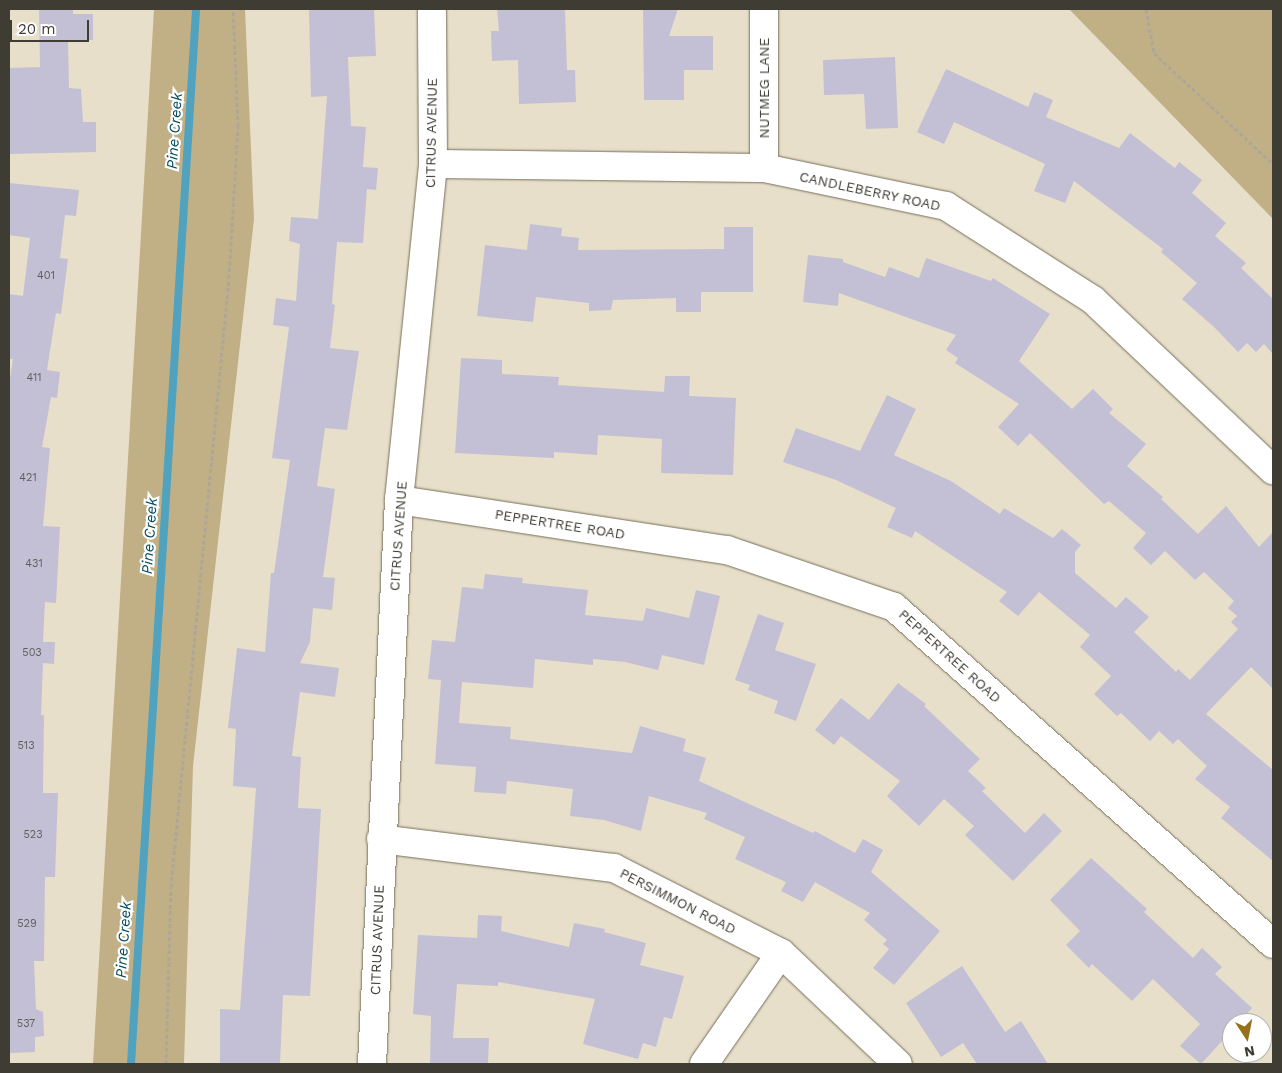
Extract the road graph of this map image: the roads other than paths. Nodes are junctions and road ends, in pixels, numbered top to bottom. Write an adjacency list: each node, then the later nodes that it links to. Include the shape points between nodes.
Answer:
1 (432, 9): 3 (street, CITRUS AVENUE)
2 (764, 9): 4 (street, NUTMEG LANE)
3 (433, 164): 4 (street, CANDLEBERRY ROAD); 6 (street, CITRUS AVENUE)
4 (764, 168): 5 (street, CANDLEBERRY ROAD, via 946,206 1092,300)
5 (1273, 470)
6 (399, 500): 7 (street, CITRUS AVENUE); 8 (street, PEPPERTREE ROAD, via 727,550 894,607)
7 (381, 840): 9 (street, PERSIMMON ROAD, via 614,868); 10 (street, CITRUS AVENUE)
8 (1273, 944)
9 (781, 953): 11 (street); 12 (street, PERSIMMON ROAD)
10 (372, 1064)
11 (704, 1064)
12 (898, 1064)

